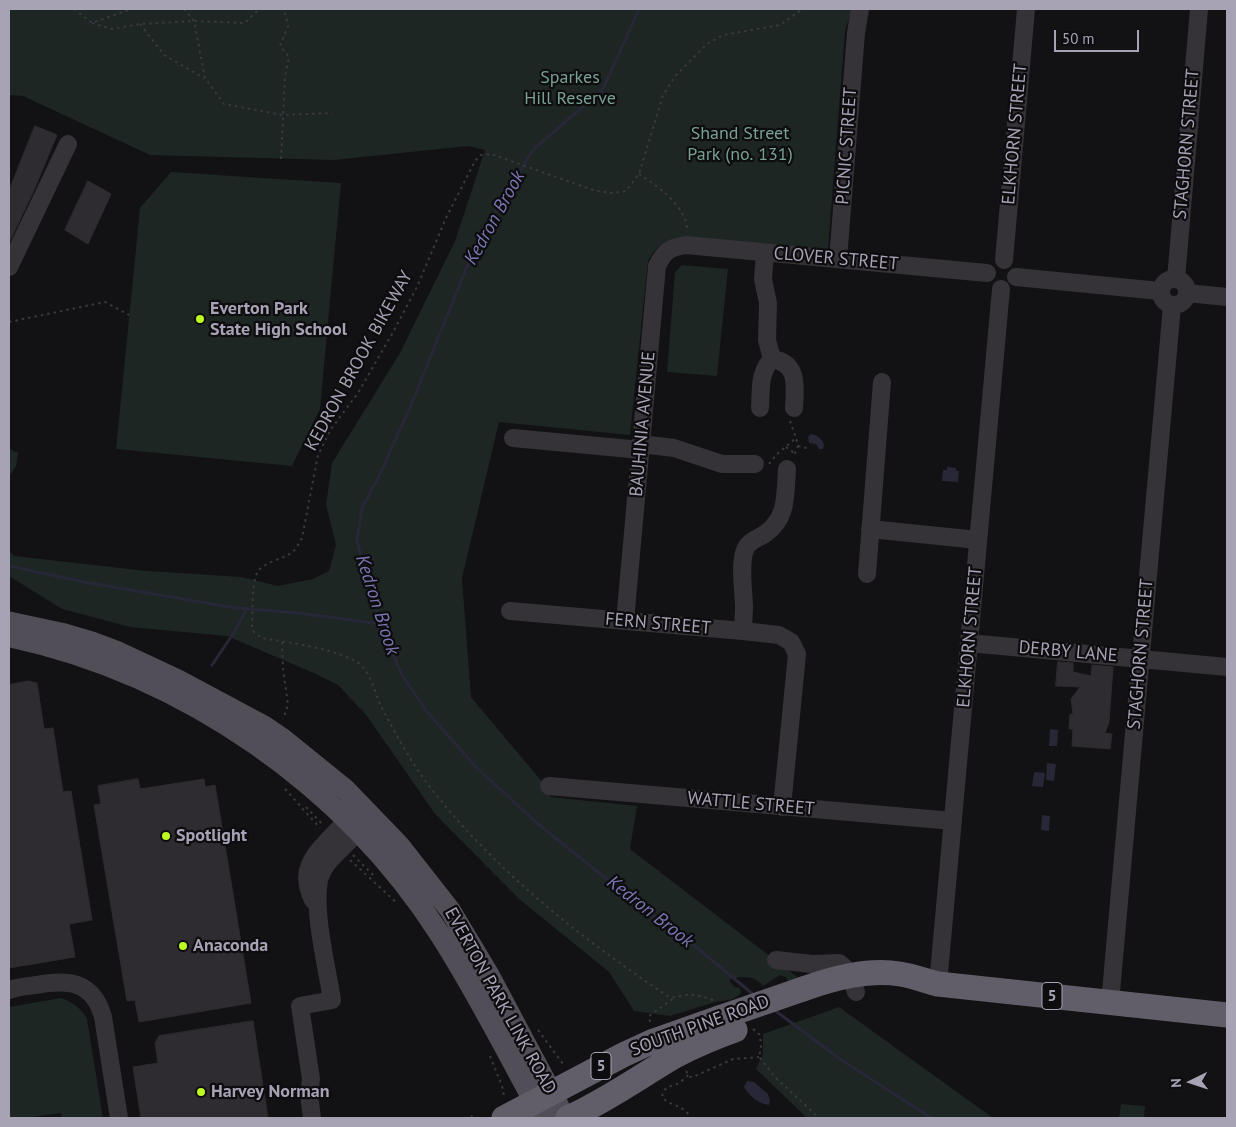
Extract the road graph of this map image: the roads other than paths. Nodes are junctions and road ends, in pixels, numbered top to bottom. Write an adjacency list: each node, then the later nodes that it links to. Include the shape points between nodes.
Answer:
1 (860, 9): 7 (street, PICNIC STREET)
2 (1026, 9): 8 (street, ELKHORN STREET)
3 (1199, 9): 12 (street, STAGHORN STREET)
4 (68, 144): 9 (street)
5 (686, 245): 6 (street, CLOVER STREET); 23 (street, BAUHINIA AVENUE, via 672,248 657,266)
6 (765, 252): 7 (street, CLOVER STREET); 18 (street, via 763,279 768,303 767,340)
7 (838, 259): 10 (street, CLOVER STREET)
8 (1004, 260): 10 (street, via 991,264); 11 (street, via 1012,264)
9 (9, 267)
10 (987, 273): 13 (street, via 990,284)
11 (1016, 277): 13 (street, via 1009,287); 14 (street)
12 (1176, 279): 14 (street, via 1167,280); 15 (street, via 1183,282)
13 (1001, 289): 27 (street, ELKHORN STREET)
14 (1160, 291): 17 (street, via 1165,302)
15 (1187, 293): 16 (street); 17 (street, via 1184,301)
16 (1227, 297)
17 (1172, 306): 35 (street, STAGHORN STREET)
18 (772, 359): 20 (street, via 762,373); 21 (street, via 781,360 790,367 795,382)
19 (882, 382): 26 (street)
20 (760, 408)
21 (794, 408)
22 (513, 438): 23 (street)
23 (641, 447): 24 (street, via 674,448 722,464); 30 (street, BAUHINIA AVENUE)
24 (755, 464)
25 (787, 469): 32 (street, via 783,514 766,534 747,546 744,554)
26 (870, 529): 27 (street); 28 (street)
27 (978, 540): 34 (street, ELKHORN STREET)
28 (867, 574)
29 (510, 611): 30 (street, FERN STREET)
30 (625, 621): 32 (street, FERN STREET)
31 (9, 622): 39 (main road, EVERTON PARK LINK ROAD, via 92,642 203,693 283,739)
32 (743, 631): 38 (street, FERN STREET, via 779,635 791,642 797,654)
33 (9, 636): 41 (main road, EVERTON PARK LINK ROAD, via 103,664 198,708 295,774)
34 (969, 643): 35 (street, DERBY LANE); 40 (street, ELKHORN STREET)
35 (1141, 659): 36 (street, DERBY LANE); 46 (street, STAGHORN STREET)
36 (1227, 667)
37 (549, 786): 38 (street, WATTLE STREET)
38 (782, 807): 40 (street, WATTLE STREET)
39 (367, 811): 41 (street); 50 (main road, EVERTON PARK LINK ROAD, via 410,858 450,910 489,975)
40 (953, 822): 44 (street, ELKHORN STREET)
41 (352, 826): 49 (street, via 314,856 308,867 308,887 318,909 332,1000 300,1006); 50 (main road, EVERTON PARK LINK ROAD, via 399,878 441,936)
42 (776, 960): 43 (street, via 836,963 844,967)
43 (853, 983): 44 (highway, SOUTH PINE ROAD / 5, via 882,973); 48 (highway, SOUTH PINE ROAD / 5, bridge)
44 (938, 984): 46 (highway, SOUTH PINE ROAD / 5)
45 (11, 989): 52 (street, via 63,981 83,988 94,998 103,1017)
46 (1110, 1003): 47 (highway, SOUTH PINE ROAD / 5)
47 (1227, 1015)
48 (730, 1018): 50 (highway, SOUTH PINE ROAD / 5, via 651,1042 623,1055); 55 (highway, SOUTH PINE ROAD / 5, via 713,1038)
49 (311, 1079): 53 (street); 54 (street, via 318,1093)
50 (543, 1104): 51 (highway, SOUTH PINE ROAD / 5); 55 (main road, EVERTON PARK LINK ROAD)
51 (503, 1108)
52 (119, 1118)
53 (312, 1118)
54 (322, 1118)
55 (567, 1118)

